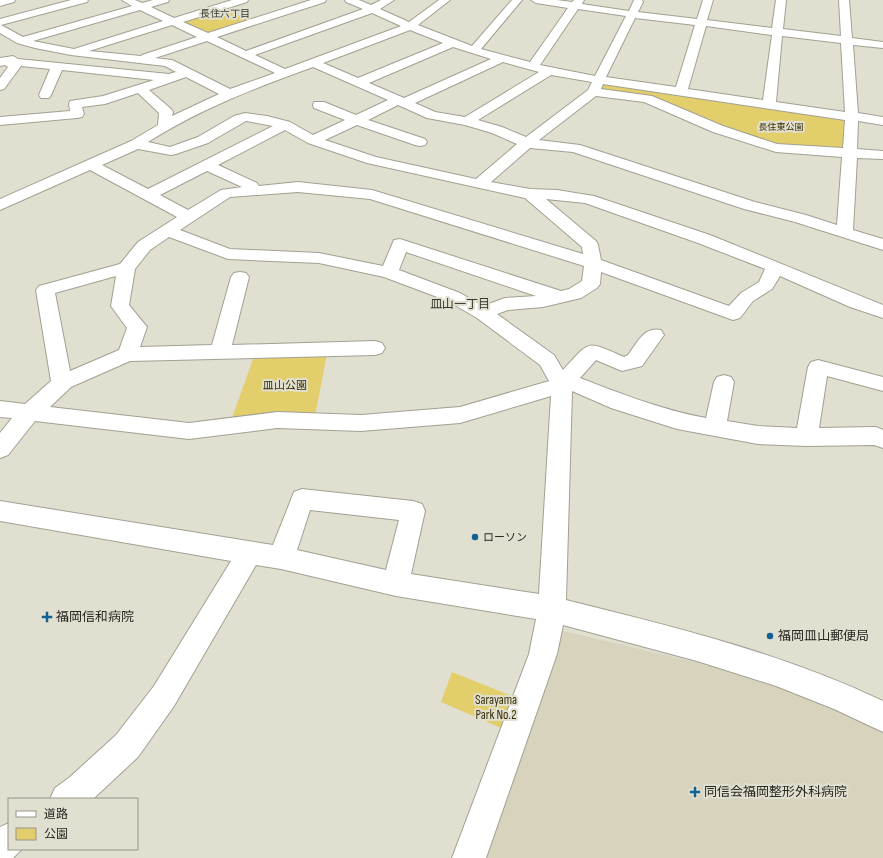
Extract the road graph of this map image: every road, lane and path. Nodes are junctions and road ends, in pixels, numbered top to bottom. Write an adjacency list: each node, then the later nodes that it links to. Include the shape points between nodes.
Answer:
1 (10, 0): 16 (street)
2 (83, 0): 21 (street)
3 (127, 0): 18 (street)
4 (164, 0): 18 (street)
5 (243, 0): 22 (street)
6 (321, 0): 27 (street)
7 (350, 0): 19 (street)
8 (389, 0): 19 (street)
9 (445, 0): 24 (street)
10 (517, 0): 34 (street)
11 (536, 0): 17 (street)
12 (639, 0): 20 (street)
13 (708, 0): 23 (street)
14 (780, 0): 26 (street)
15 (844, 0): 29 (street)
16 (0, 3)
17 (577, 3): 20 (street); 42 (street)
18 (141, 7): 22 (street); 28 (street)
19 (371, 9): 24 (street); 36 (street)
20 (631, 14): 23 (street); 49 (street)
21 (0, 22)
22 (173, 22): 27 (street); 35 (street)
23 (701, 23): 26 (street); 51 (street)
24 (410, 26): 30 (street); 40 (street)
25 (0, 28): 28 (street)
26 (777, 32): 29 (street); 55 (street)
27 (207, 37): 36 (street); 37 (street)
28 (22, 41): 31 (street); 33 (street)
29 (846, 41): 32 (street); 57 (street)
30 (453, 43): 34 (street); 47 (street)
31 (7, 45)
32 (883, 45)
33 (51, 48): 35 (street); 39 (street)
34 (474, 51): 38 (street)
35 (71, 52): 37 (street)
36 (244, 54): 45 (street)
37 (140, 59): 44 (street, via 168,63)
38 (501, 59): 42 (street); 54 (street)
39 (4, 62): 41 (street); 48 (street, via 15,66)
40 (314, 63): 45 (street); 47 (street)
41 (57, 67): 46 (street); 53 (street)
42 (533, 67): 43 (street)
43 (549, 71): 49 (street); 60 (street)
44 (187, 72): 46 (street); 52 (street)
45 (285, 73): 52 (street)
46 (170, 78): 50 (street)
47 (357, 82): 54 (street)
48 (1, 85)
49 (596, 86): 51 (street); 66 (street); 68 (street, via 647,99 718,129 776,148)
50 (142, 87): 59 (street, via 105,100 75,104 77,114); 63 (street, via 144,93 166,112)
51 (681, 92): 55 (street)
52 (229, 94): 63 (street)
53 (45, 95)
54 (400, 102): 58 (street); 60 (street, via 432,115)
55 (769, 104): 57 (street)
56 (319, 105): 58 (street)
57 (852, 117): 61 (street); 68 (street)
58 (356, 120): 64 (street); 65 (street)
59 (0, 121)
60 (467, 121): 66 (street)
61 (883, 121)
62 (285, 125): 64 (street); 67 (street, via 245,118 203,140 171,151); 71 (street)
63 (164, 127): 67 (street)
64 (313, 140): 72 (street, via 372,160)
65 (420, 142)
66 (527, 143): 72 (street); 79 (street, via 575,148 750,206 800,218)
67 (136, 144): 70 (street)
68 (849, 154): 69 (street); 79 (street)
69 (883, 155)
70 (89, 164): 75 (street); 76 (street)
71 (206, 165): 73 (street, via 252,186); 75 (street)
72 (479, 184): 74 (street)
73 (254, 190): 77 (street, via 226,193); 81 (street, via 298,187 372,195)
74 (530, 194): 81 (street, via 590,245); 83 (street, via 588,199 704,239)
75 (147, 196): 77 (street)
76 (0, 205)
77 (189, 217): 78 (street)
78 (167, 231): 82 (street, via 144,246); 84 (street, via 228,254 320,258)
79 (845, 233): 80 (street)
80 (883, 245)
81 (593, 263): 83 (street, via 733,314 747,297 766,285); 86 (street, via 591,284 575,294)
82 (126, 268): 92 (street, via 120,306 137,327); 94 (street, via 45,290)
83 (775, 268): 87 (street)
84 (388, 273): 86 (street, via 400,244); 88 (street, via 454,297)
85 (240, 277): 91 (street)
86 (560, 297): 88 (street, via 505,304)
87 (883, 312)
88 (482, 313): 96 (street, via 547,360)
89 (654, 335): 96 (street, via 635,361 622,364 593,351)
90 (375, 348): 91 (street)
91 (220, 352): 92 (street)
92 (127, 354): 94 (street)
93 (724, 382): 99 (street)
94 (62, 384): 98 (street)
95 (883, 384): 100 (street, via 818,367)
96 (562, 385): 98 (street, via 460,415 361,423 277,420 189,431); 99 (street, via 573,383 619,402 677,421); 107 (street)
97 (0, 409): 98 (street)
98 (29, 413): 102 (street)
99 (715, 428): 100 (street, via 758,435)
100 (807, 437): 101 (street, via 876,436)
101 (883, 439)
102 (0, 449)
103 (0, 511): 104 (street)
104 (249, 554): 105 (street); 109 (street, via 164,696 127,746)
105 (281, 558): 106 (street); 106 (street, via 302,499 413,511)
106 (396, 584): 107 (street)
107 (552, 609): 108 (street, via 697,647 776,672 842,697); 112 (street, via 543,654)
108 (883, 717)
109 (67, 798)
110 (8, 841): 111 (street)
111 (0, 847)
112 (469, 858)

